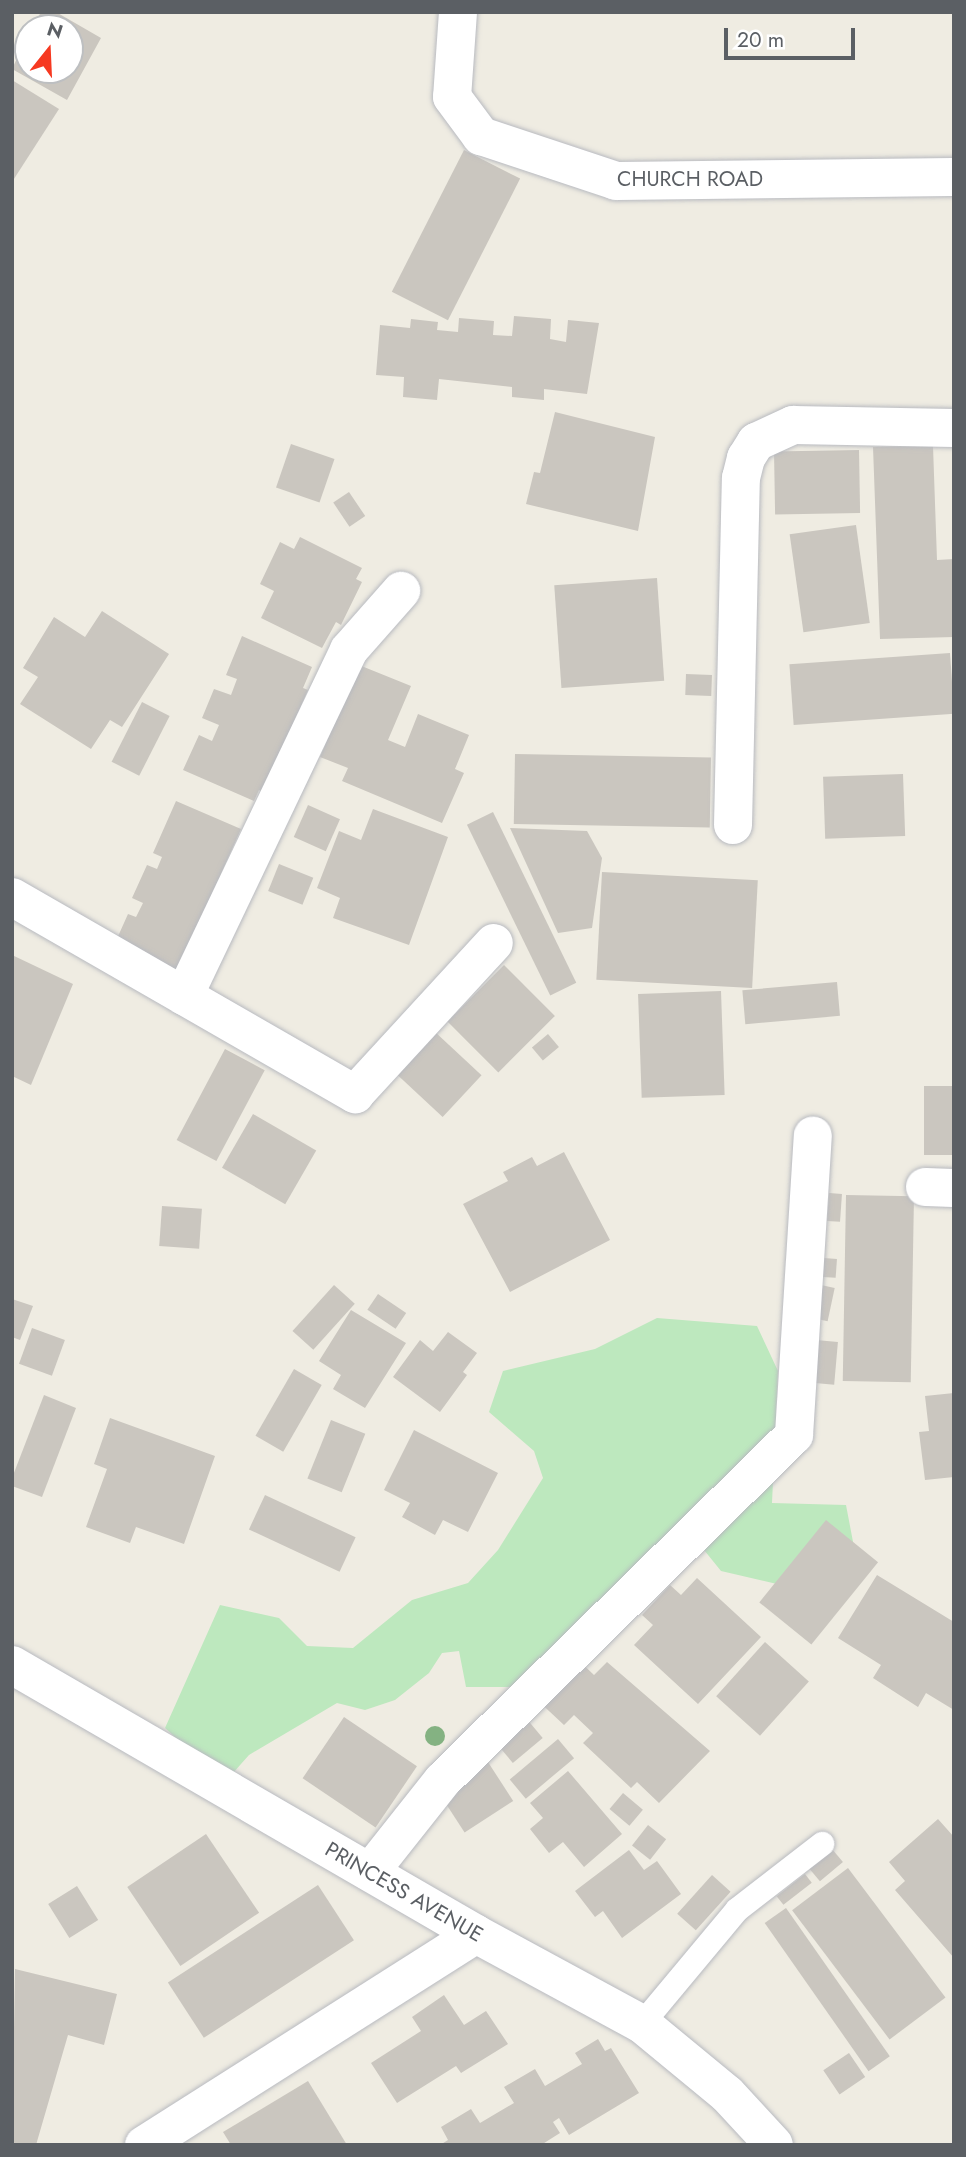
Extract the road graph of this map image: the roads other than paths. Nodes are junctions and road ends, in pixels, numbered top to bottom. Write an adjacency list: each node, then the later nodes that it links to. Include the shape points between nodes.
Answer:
1 (458, 12): 2 (street, CHURCH ROAD, via 452,97 481,136 616,181)
2 (954, 177)
3 (954, 428): 5 (street, via 793,425 755,442 746,458 741,478)
4 (401, 591): 8 (street, via 349,650)
5 (733, 825)
6 (12, 897): 8 (street)
7 (494, 943): 8 (street, via 355,1094)
8 (184, 996)
9 (813, 1136): 12 (street, via 794,1435 443,1780)
10 (12, 1665): 12 (street, PRINCESS AVENUE)
11 (822, 1844): 14 (lane, via 737,1910)
12 (370, 1872): 13 (street, PRINCESS AVENUE)
13 (476, 1934): 14 (street, PRINCESS AVENUE); 15 (street)
14 (642, 2024): 16 (street, PRINCESS AVENUE, via 727,2094)
15 (144, 2145)
16 (774, 2145)

